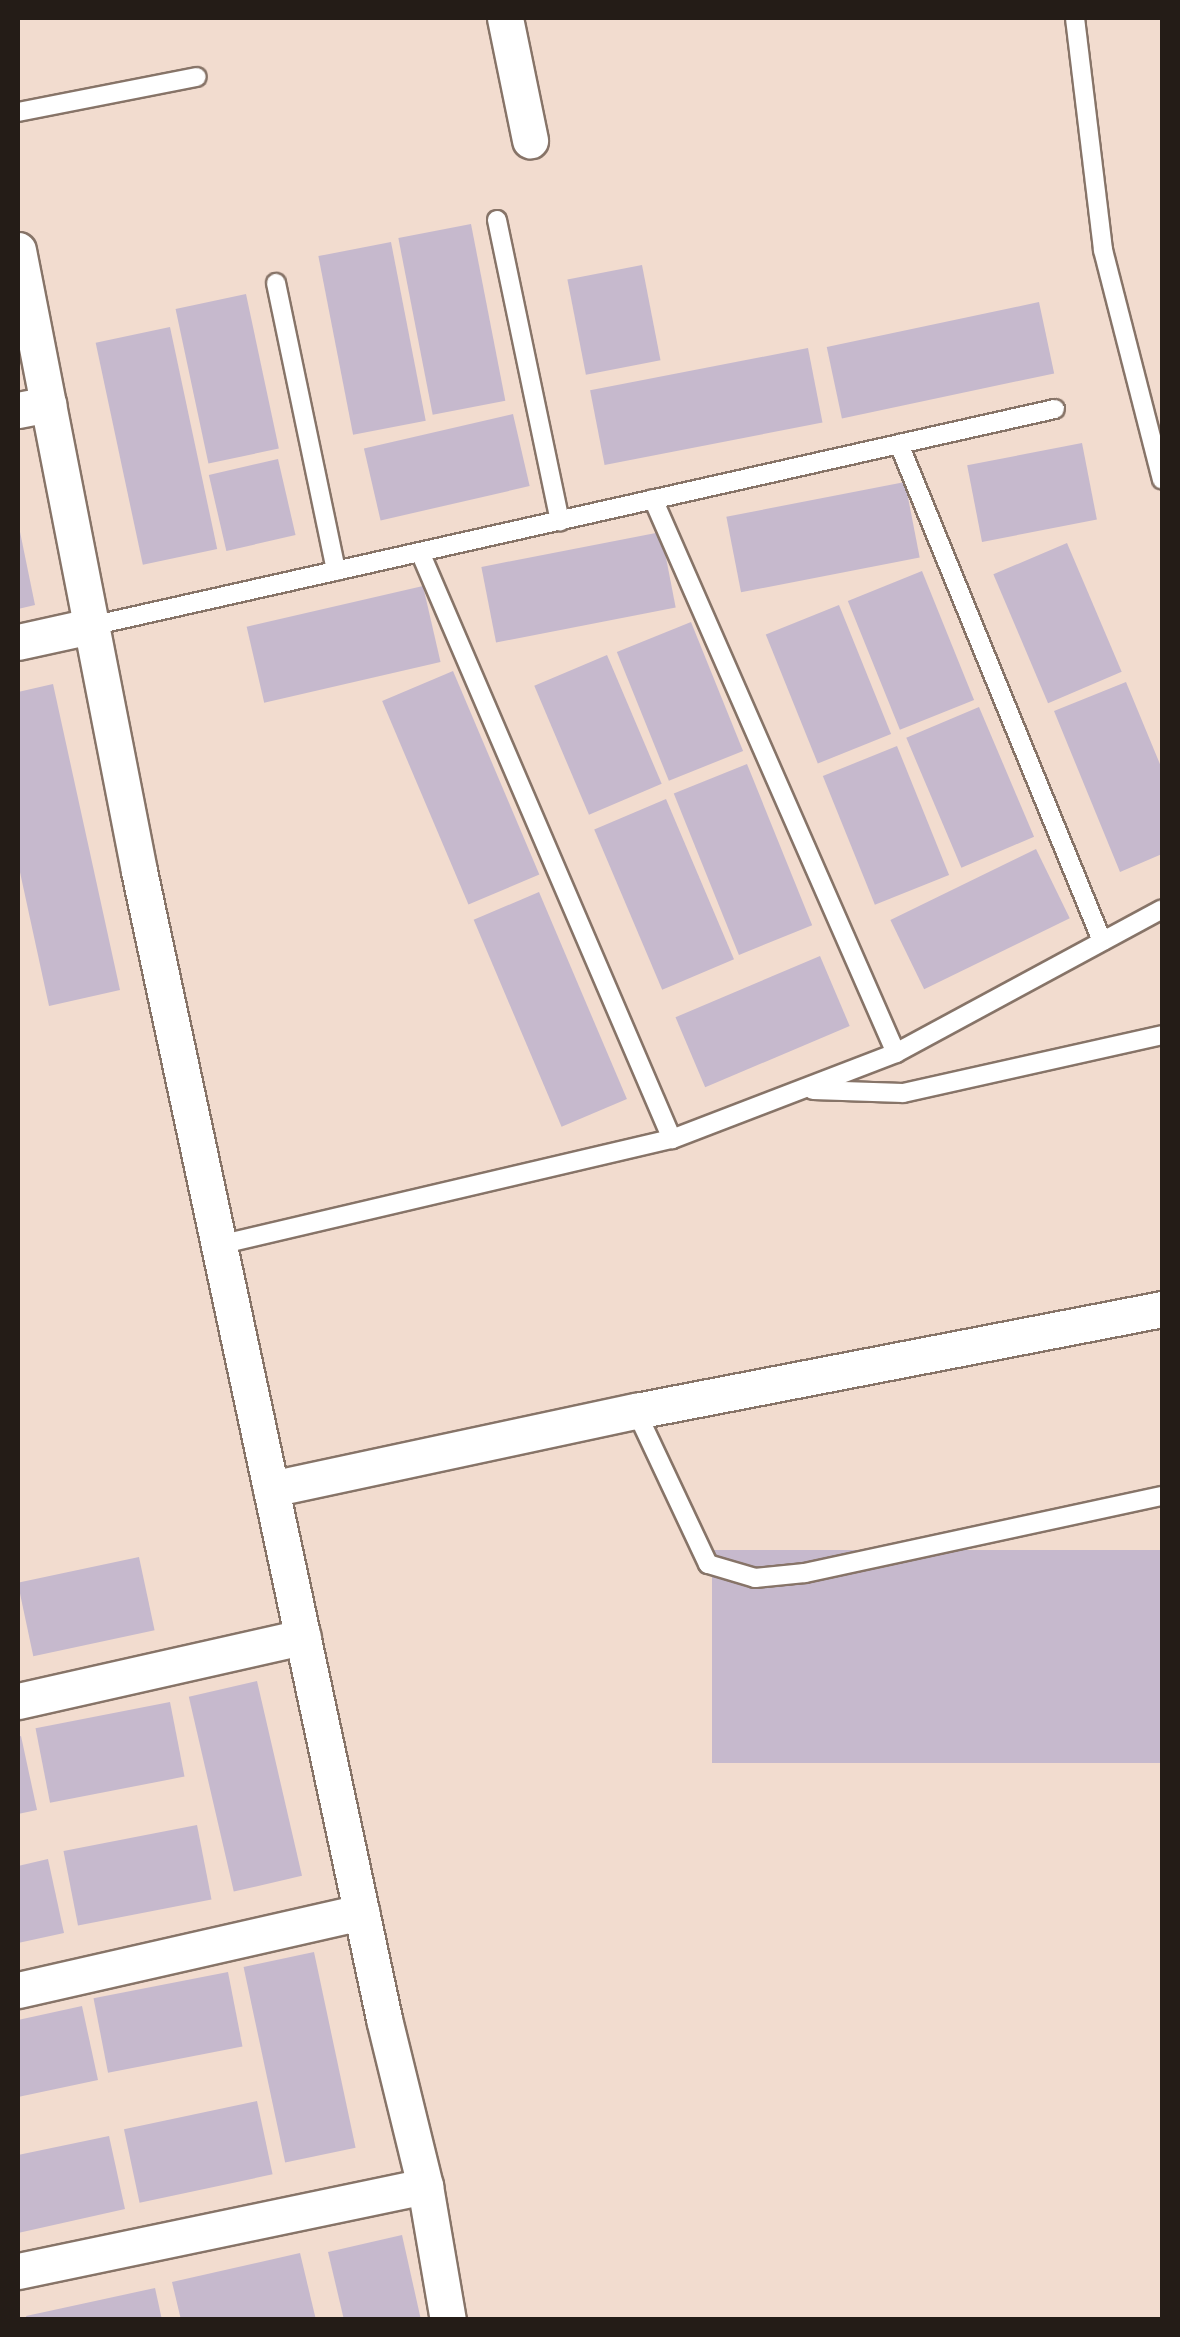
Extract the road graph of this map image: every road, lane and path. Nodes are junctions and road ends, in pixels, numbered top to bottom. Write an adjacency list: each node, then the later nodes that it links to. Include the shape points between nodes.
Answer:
1 (505, 18): 5 (street)
2 (1075, 18): 12 (lane, via 1103,250)
3 (197, 76): 4 (lane)
4 (18, 112)
5 (530, 140)
6 (497, 220): 14 (lane)
7 (18, 250): 9 (street)
8 (276, 283): 16 (lane)
9 (32, 407): 17 (street)
10 (1054, 409): 11 (lane)
11 (899, 444): 13 (lane); 20 (lane)
12 (1162, 480)
13 (653, 500): 14 (lane); 22 (lane)
14 (560, 521): 15 (lane)
15 (420, 552): 16 (lane); 24 (lane)
16 (336, 571): 17 (lane)
17 (91, 626): 18 (street); 25 (street)
18 (18, 642)
19 (1162, 909): 20 (lane)
20 (1102, 940): 22 (lane)
21 (1162, 1035): 23 (lane, via 903,1093)
22 (896, 1053): 23 (lane)
23 (807, 1090): 24 (lane)
24 (672, 1138): 25 (lane)
25 (219, 1245): 28 (street)
26 (1162, 1309): 27 (street)
27 (636, 1411): 28 (street); 29 (lane, via 708,1564 755,1578)
28 (272, 1489): 30 (street)
29 (1162, 1496)
30 (303, 1638): 31 (street); 32 (street)
31 (18, 1702)
32 (361, 1912): 33 (street); 34 (street)
33 (18, 1990)
34 (425, 2186): 35 (street); 36 (street)
35 (18, 2271)
36 (448, 2320)

